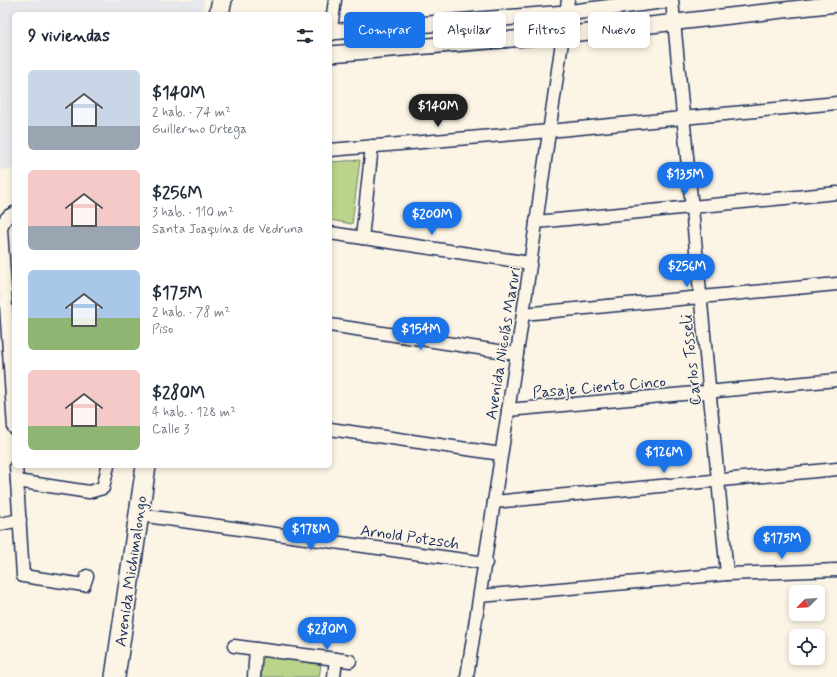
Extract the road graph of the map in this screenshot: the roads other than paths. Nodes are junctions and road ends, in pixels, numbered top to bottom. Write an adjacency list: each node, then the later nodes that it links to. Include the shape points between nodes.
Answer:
1 (222, 0): 7 (main road)
2 (335, 0): 8 (street)
3 (668, 0): 6 (street)
4 (672, 0): 9 (street, Carlos Tosseli)
5 (837, 4): 9 (street)
6 (567, 6): 10 (street)
7 (219, 12)
8 (332, 20)
9 (674, 22): 11 (street); 16 (street, Carlos Tosseli)
10 (332, 33)
11 (580, 33)
12 (514, 39): 14 (street)
13 (560, 48): 17 (street, Avenida Nicolás Maruri)
14 (332, 54)
15 (837, 103): 16 (street)
16 (683, 118): 17 (street); 21 (street, Carlos Tosseli)
17 (549, 131): 18 (street); 23 (street, Avenida Nicolás Maruri)
18 (372, 146): 19 (street); 25 (street)
19 (332, 150)
20 (837, 193): 21 (street)
21 (691, 207): 23 (street); 28 (street, Carlos Tosseli)
22 (12, 214): 34 (street, via 2,223 1,229)
23 (536, 222): 26 (street, Avenida Nicolás Maruri)
24 (332, 233): 25 (street)
25 (362, 238): 26 (street)
26 (530, 263): 29 (street, Avenida Nicolás Maruri)
27 (837, 284): 28 (street)
28 (700, 297): 29 (street); 33 (street, Carlos Tosseli)
29 (523, 314): 31 (street, Avenida Nicolás Maruri)
30 (332, 325): 31 (street)
31 (517, 354): 35 (street, Avenida Nicolás Maruri)
32 (837, 380): 33 (street, Pasaje Ciento Cinco)
33 (709, 392): 35 (street, Pasaje Ciento Cinco); 43 (street, Carlos Tosseli)
34 (12, 397)
35 (508, 410): 37 (street, Avenida Nicolás Maruri)
36 (332, 429): 37 (street)
37 (501, 454): 44 (street, Avenida Nicolás Maruri)
38 (16, 468): 42 (street)
39 (108, 468): 42 (street, via 103,488 89,492)
40 (146, 468): 45 (main road, Avenida Michimalongo)
41 (837, 469): 43 (street)
42 (17, 481): 46 (street)
43 (718, 481): 44 (street); 50 (street, Carlos Tosseli)
44 (494, 502): 48 (street, Avenida Nicolás Maruri)
45 (139, 515): 48 (street, Arnold Potzsch); 57 (main road, Avenida Michimalongo)
46 (20, 520): 47 (street); 51 (street, via 23,576 84,585)
47 (0, 524)
48 (486, 563): 52 (street, Avenida Nicolás Maruri)
49 (837, 570): 50 (street)
50 (727, 574): 52 (street)
51 (87, 576)
52 (480, 596): 60 (street, Avenida Nicolás Maruri)
53 (234, 646): 54 (street)
54 (256, 649): 55 (street); 58 (street)
55 (336, 659): 56 (street); 59 (street)
56 (350, 661)
57 (115, 677)
58 (254, 677)
59 (334, 677)
60 (467, 677)

